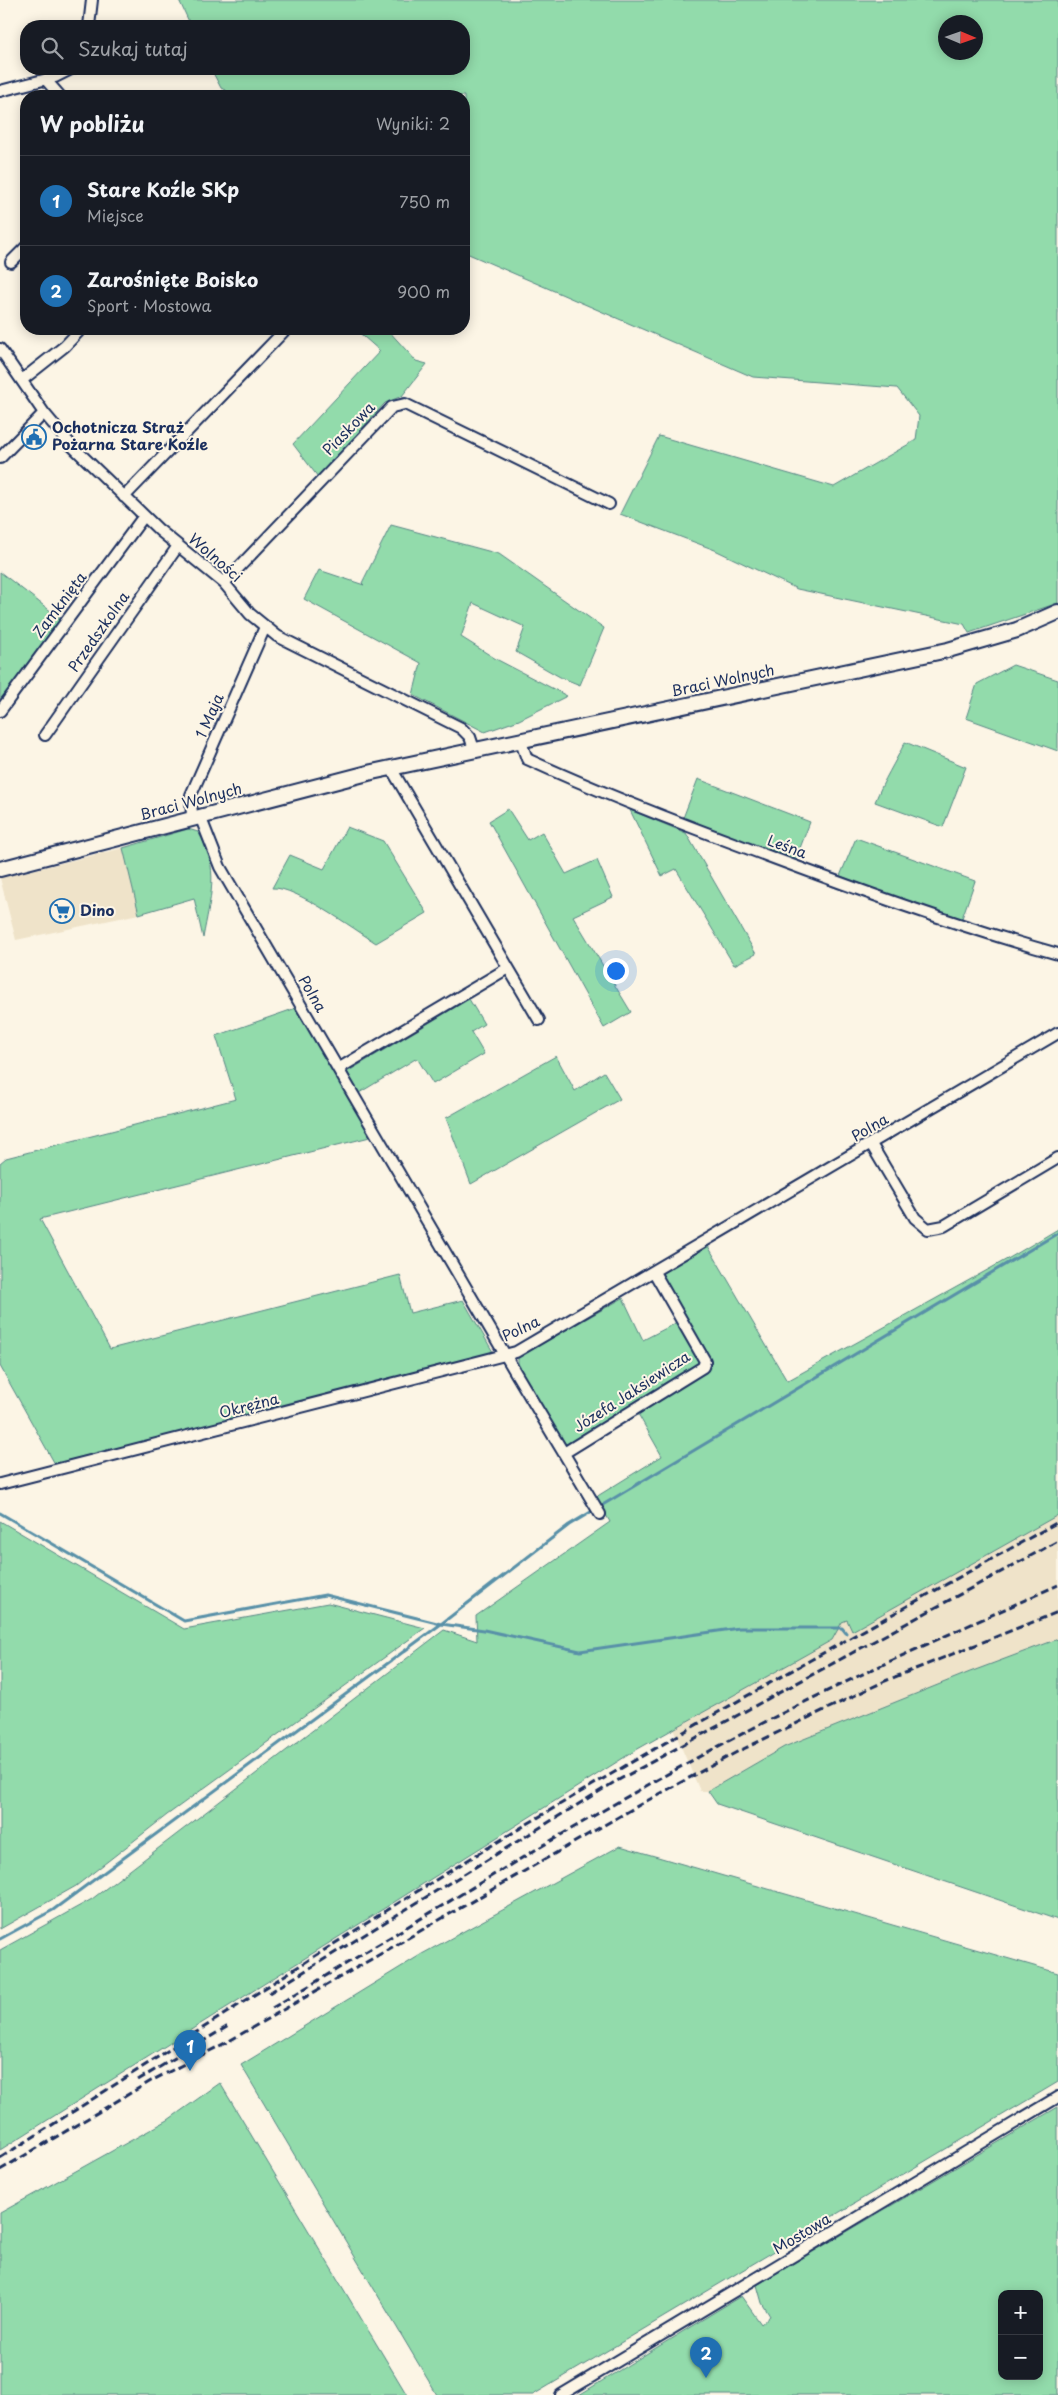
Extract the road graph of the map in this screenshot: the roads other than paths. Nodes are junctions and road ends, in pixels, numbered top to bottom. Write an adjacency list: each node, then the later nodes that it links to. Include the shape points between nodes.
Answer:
1 (92, 0): 2 (street)
2 (90, 20)
3 (63, 75): 4 (street)
4 (46, 80): 5 (street); 6 (street)
5 (55, 90)
6 (0, 91)
7 (20, 253): 8 (street)
8 (11, 262)
9 (75, 335): 12 (street)
10 (280, 335): 15 (street)
11 (0, 349): 12 (street, Wolności)
12 (22, 380): 13 (street, Wolności)
13 (44, 413): 14 (street); 15 (street, Wolności, via 70,444)
14 (0, 458)
15 (124, 496): 17 (street, Wolności)
16 (609, 504): 19 (street, Piaskowa, via 405,404 397,404)
17 (144, 516): 18 (street, Wolności); 22 (street, Zamknięta)
18 (178, 546): 19 (street, Wolności); 23 (street, Przedszkolna)
19 (224, 583): 21 (street, Wolności)
20 (1058, 612): 24 (main road, Braci Wolnych, via 1017,630 948,650)
21 (265, 627): 25 (street, Wolności, via 277,636 461,728 470,737); 27 (street, 1 Maja, via 191,794)
22 (0, 711)
23 (45, 735)
24 (521, 742): 25 (main road, Braci Wolnych); 29 (street, Leśna, via 527,759 634,806 884,898)
25 (475, 752): 26 (main road, Braci Wolnych)
26 (391, 768): 27 (main road, Braci Wolnych); 30 (street)
27 (196, 817): 28 (main road, Braci Wolnych); 33 (street, Polna, via 220,867)
28 (0, 869)
29 (1058, 954)
30 (508, 968): 31 (street); 33 (street)
31 (539, 1020)
32 (1058, 1034): 34 (street, Polna)
33 (338, 1069): 37 (street, Polna)
34 (871, 1144): 35 (street, via 915,1218 928,1228 944,1226); 36 (street, Polna)
35 (1058, 1158)
36 (654, 1272): 37 (street, Polna, via 525,1347); 38 (street, Józefa Jaksiewicza, via 705,1361 703,1367)
37 (505, 1355): 38 (street); 39 (street, Okrężna)
38 (564, 1453): 40 (street)
39 (0, 1484)
40 (598, 1509)
41 (1058, 2097): 42 (street, Mostowa)
42 (560, 2395)

